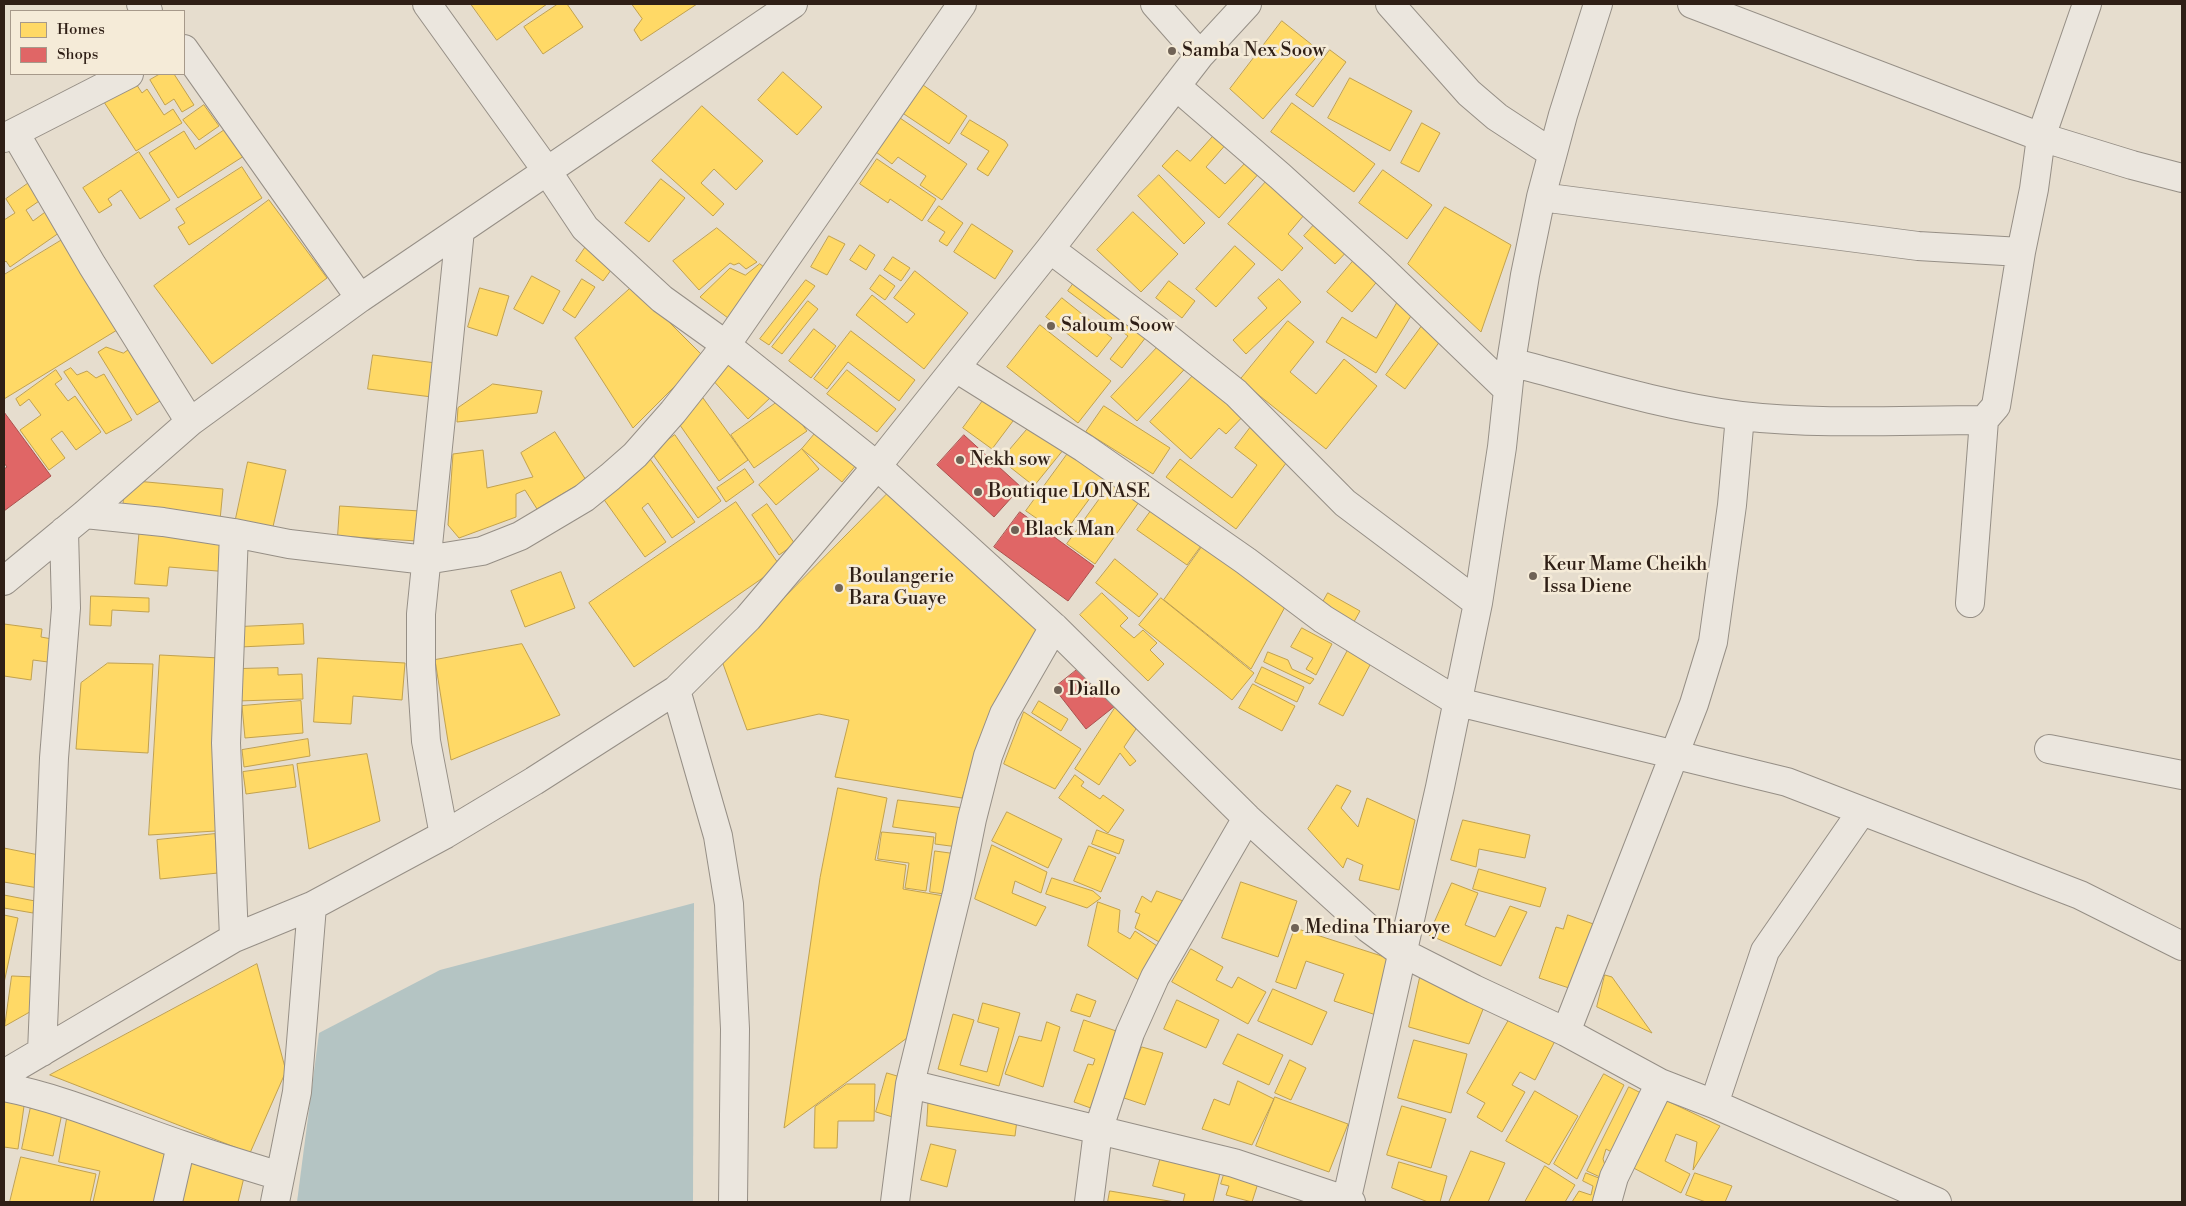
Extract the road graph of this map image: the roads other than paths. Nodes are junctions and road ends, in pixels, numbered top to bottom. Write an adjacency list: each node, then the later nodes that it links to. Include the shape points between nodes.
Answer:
1 (428, 4): 17 (street)
2 (793, 4): 17 (street)
3 (962, 4): 24 (street)
4 (1155, 4): 11 (street)
5 (1247, 4): 11 (street)
6 (1390, 4): 16 (street, via 1469,93 1497,117)
7 (1598, 4): 16 (street)
8 (1692, 4): 15 (street)
9 (2087, 4): 15 (street)
10 (185, 50): 23 (street)
11 (1200, 55): 13 (street)
12 (128, 75): 14 (street)
13 (1176, 86): 21 (street); 27 (street, via 1380,266)
14 (10, 136): 30 (street)
15 (2041, 137): 18 (street); 22 (street)
16 (1552, 153): 19 (street)
17 (547, 171): 20 (street); 24 (street, via 585,228 656,293)
18 (2182, 178)
19 (1541, 197): 22 (street, via 1918,246); 25 (street)
20 (460, 230): 23 (street); 34 (street)
21 (1050, 249): 26 (street); 36 (street, via 1236,393 1345,503)
22 (2021, 252): 29 (street, via 1996,406)
23 (360, 298): 30 (street)
24 (726, 346): 31 (street); 34 (street, via 634,454 584,498 520,536 482,551)
25 (1511, 362): 27 (street); 28 (street, via 1677,405)
26 (956, 368): 31 (street); 40 (street, via 1084,448 1323,619)
27 (1508, 390): 36 (street)
28 (1740, 416): 29 (street, via 1825,420); 42 (street, via 1732,505 1713,642)
29 (1984, 420): 37 (street)
30 (190, 422): 32 (street)
31 (878, 466): 38 (street); 39 (street, via 748,618)
32 (75, 522): 33 (street, via 163,522); 35 (street); 52 (street, via 54,758)
33 (234, 533): 34 (street, via 289,544); 48 (street, via 226,743)
34 (426, 560): 46 (street, via 421,614 423,707 426,741)
35 (5, 578)
36 (1478, 603): 40 (street)
37 (1970, 603)
38 (1054, 628): 45 (street); 55 (street, via 1004,714 988,756)
39 (676, 690): 46 (street); 62 (street, via 718,836 729,904 735,1029)
40 (1458, 702): 42 (street); 50 (street)
41 (2049, 750): 43 (street)
42 (1674, 756): 44 (street, via 1787,782); 51 (street)
43 (2182, 775)
44 (1862, 811): 49 (street, via 2080,895); 57 (street, via 1765,951)
45 (1247, 818): 50 (street, via 1368,928); 58 (street, via 1155,977 1130,1033)
46 (444, 836): 47 (street)
47 (312, 906): 48 (street); 60 (street, via 297,1092)
48 (234, 938): 52 (street)
49 (2182, 946)
50 (1402, 952): 51 (street); 65 (street)
51 (1566, 1032): 54 (street)
52 (42, 1052): 53 (street)
53 (4, 1074)
54 (1660, 1083): 57 (street); 66 (street, via 1614,1177)
55 (910, 1084): 58 (street); 63 (street)
56 (4, 1087): 59 (street, via 80,1107)
57 (1714, 1104): 67 (street)
58 (1098, 1131): 64 (street); 65 (street, via 1234,1163)
59 (182, 1145): 60 (street); 61 (street)
60 (278, 1189)
61 (168, 1202)
62 (733, 1202)
63 (895, 1202)
64 (1089, 1202)
65 (1348, 1202)
66 (1607, 1202)
67 (1937, 1202)

